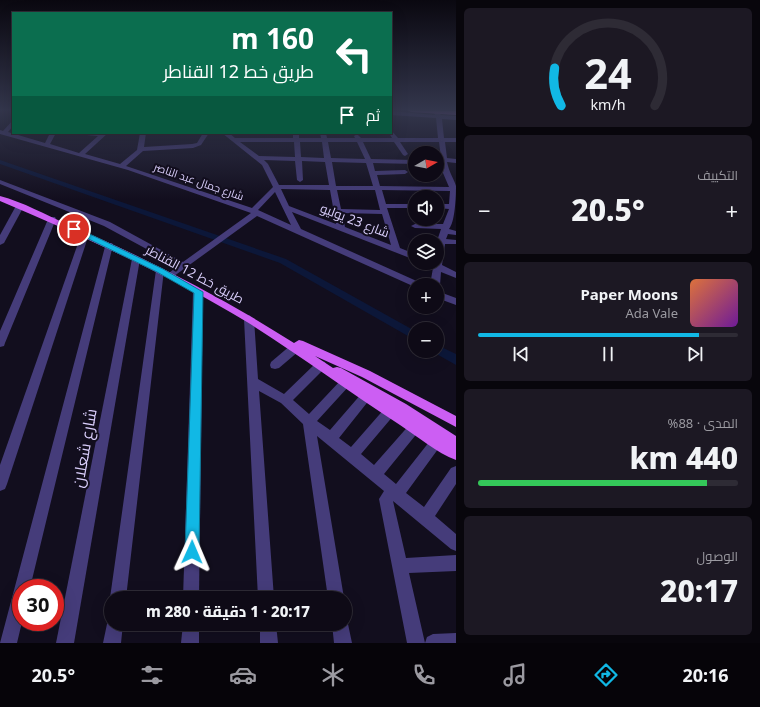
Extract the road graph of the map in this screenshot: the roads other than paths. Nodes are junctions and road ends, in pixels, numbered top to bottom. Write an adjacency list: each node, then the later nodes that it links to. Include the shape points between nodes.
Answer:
1 (34, 140): 12 (street, شارع جمال عبد الناصر)
2 (49, 140): 12 (street)
3 (96, 140): 16 (street)
4 (142, 140): 14 (street)
5 (202, 140): 14 (street, via 193,146)
6 (238, 140): 17 (street)
7 (296, 140): 18 (street)
8 (325, 140): 19 (street)
9 (359, 140): 21 (street)
10 (396, 140): 15 (street)
11 (442, 140): 13 (street)
12 (47, 145): 16 (street, شارع جمال عبد الناصر)
13 (442, 146)
14 (141, 149): 25 (street)
15 (405, 154)
16 (80, 155): 25 (street, شارع جمال عبد الناصر)
17 (259, 158): 18 (street); 35 (street)
18 (298, 159): 19 (street); 32 (street)
19 (328, 160): 21 (street); 34 (street)
20 (456, 160): 23 (street)
21 (369, 161): 22 (street); 29 (street)
22 (391, 161): 24 (street); 27 (street)
23 (444, 161)
24 (408, 162)
25 (121, 167): 46 (street, شارع جمال عبد الناصر)
26 (444, 167): 30 (street)
27 (397, 172): 28 (street); 29 (street)
28 (405, 172)
29 (372, 173): 36 (street)
30 (446, 173): 31 (street); 37 (street)
31 (456, 173)
32 (300, 180)
33 (0, 182): 62 (street, via 107,224)
34 (334, 187): 35 (street); 36 (street); 45 (street)
35 (276, 188): 41 (street); 46 (street)
36 (378, 188): 37 (street); 44 (street)
37 (455, 189): 43 (street)
38 (0, 198): 39 (main road, طريق خط 12 القناطر)
39 (20, 206): 47 (main road, طريق خط 12 القناطر); 57 (street)
40 (444, 206): 43 (street)
41 (285, 207): 49 (street, شارع 23 يوليو); 51 (street)
42 (408, 207): 44 (street)
43 (454, 207): 50 (street)
44 (385, 209): 45 (street); 59 (street)
45 (338, 211): 49 (street)
46 (255, 212): 51 (street, شارع جمال عبد الناصر); 62 (street)
47 (52, 219): 53 (main road, طريق خط 12 القناطر); 72 (street)
48 (415, 226): 50 (street)
49 (341, 228): 59 (street, شارع 23 يوليو)
50 (446, 229): 52 (street); 54 (street)
51 (297, 230): 66 (street)
52 (456, 233)
53 (85, 234): 58 (main road, طريق خط 12 القناطر); 93 (street)
54 (444, 234)
55 (444, 241): 56 (street)
56 (456, 242)
57 (0, 243)
58 (109, 245): 61 (main road, طريق خط 12 القناطر); 99 (street)
59 (397, 250): 60 (street, شارع 23 يوليو)
60 (408, 254)
61 (136, 259): 64 (main road, طريق خط 12 القناطر); 111 (street, شارع شعلان)
62 (184, 266): 64 (street)
63 (444, 269): 65 (street)
64 (165, 273): 67 (main road, طريق خط 12 القناطر); 100 (street)
65 (456, 275)
66 (408, 280)
67 (198, 292): 70 (main road, طريق خط 12 القناطر); 101 (street)
68 (444, 297): 69 (street)
69 (456, 302)
70 (249, 319): 71 (main road, طريق خط 12 القناطر); 77 (street)
71 (266, 329): 73 (main road, طريق خط 12 القناطر); 74 (main road, طريق خط 12 القناطر)
72 (0, 343)
73 (295, 348): 74 (main road, طريق خط 12 القناطر); 76 (street)
74 (313, 355): 75 (main road, طريق خط 12 القناطر); 83 (main road, طريق خط 12 القناطر, via 366,374); 85 (main road); 88 (main road)
75 (321, 365): 78 (main road, طريق خط 12 القناطر); 80 (street)
76 (275, 366)
77 (254, 382): 80 (street); 102 (street)
78 (345, 383): 79 (main road, طريق خط 12 القناطر); 82 (street)
79 (366, 396): 81 (main road, طريق خط 12 القناطر); 86 (street)
80 (285, 400): 82 (street)
81 (390, 411): 84 (main road, طريق خط 12 القناطر); 90 (street)
82 (309, 422): 86 (street); 103 (street)
83 (456, 422)
84 (415, 427): 87 (main road, طريق خط 12 القناطر); 92 (street)
85 (456, 430)
86 (331, 438): 90 (street)
87 (437, 441): 89 (main road, طريق خط 12 القناطر); 94 (street)
88 (456, 443)
89 (456, 454)
90 (352, 455): 92 (street)
91 (456, 472): 95 (street)
92 (374, 474): 94 (street)
93 (0, 484)
94 (395, 492): 95 (street); 98 (street, via 386,500)
95 (425, 518): 96 (street)
96 (456, 544)
97 (456, 563): 98 (street)
98 (399, 566): 116 (street)
99 (24, 579)
100 (119, 591)
101 (191, 591)
102 (266, 591)
103 (335, 591)
104 (12, 626): 110 (street)
105 (113, 631): 112 (street)
106 (191, 631): 113 (street)
107 (268, 631): 114 (street)
108 (341, 631): 115 (street)
109 (456, 642): 117 (street)
110 (8, 643)
111 (65, 643)
112 (112, 643)
113 (190, 643)
114 (269, 643)
115 (343, 643)
116 (416, 643)
117 (433, 643)

